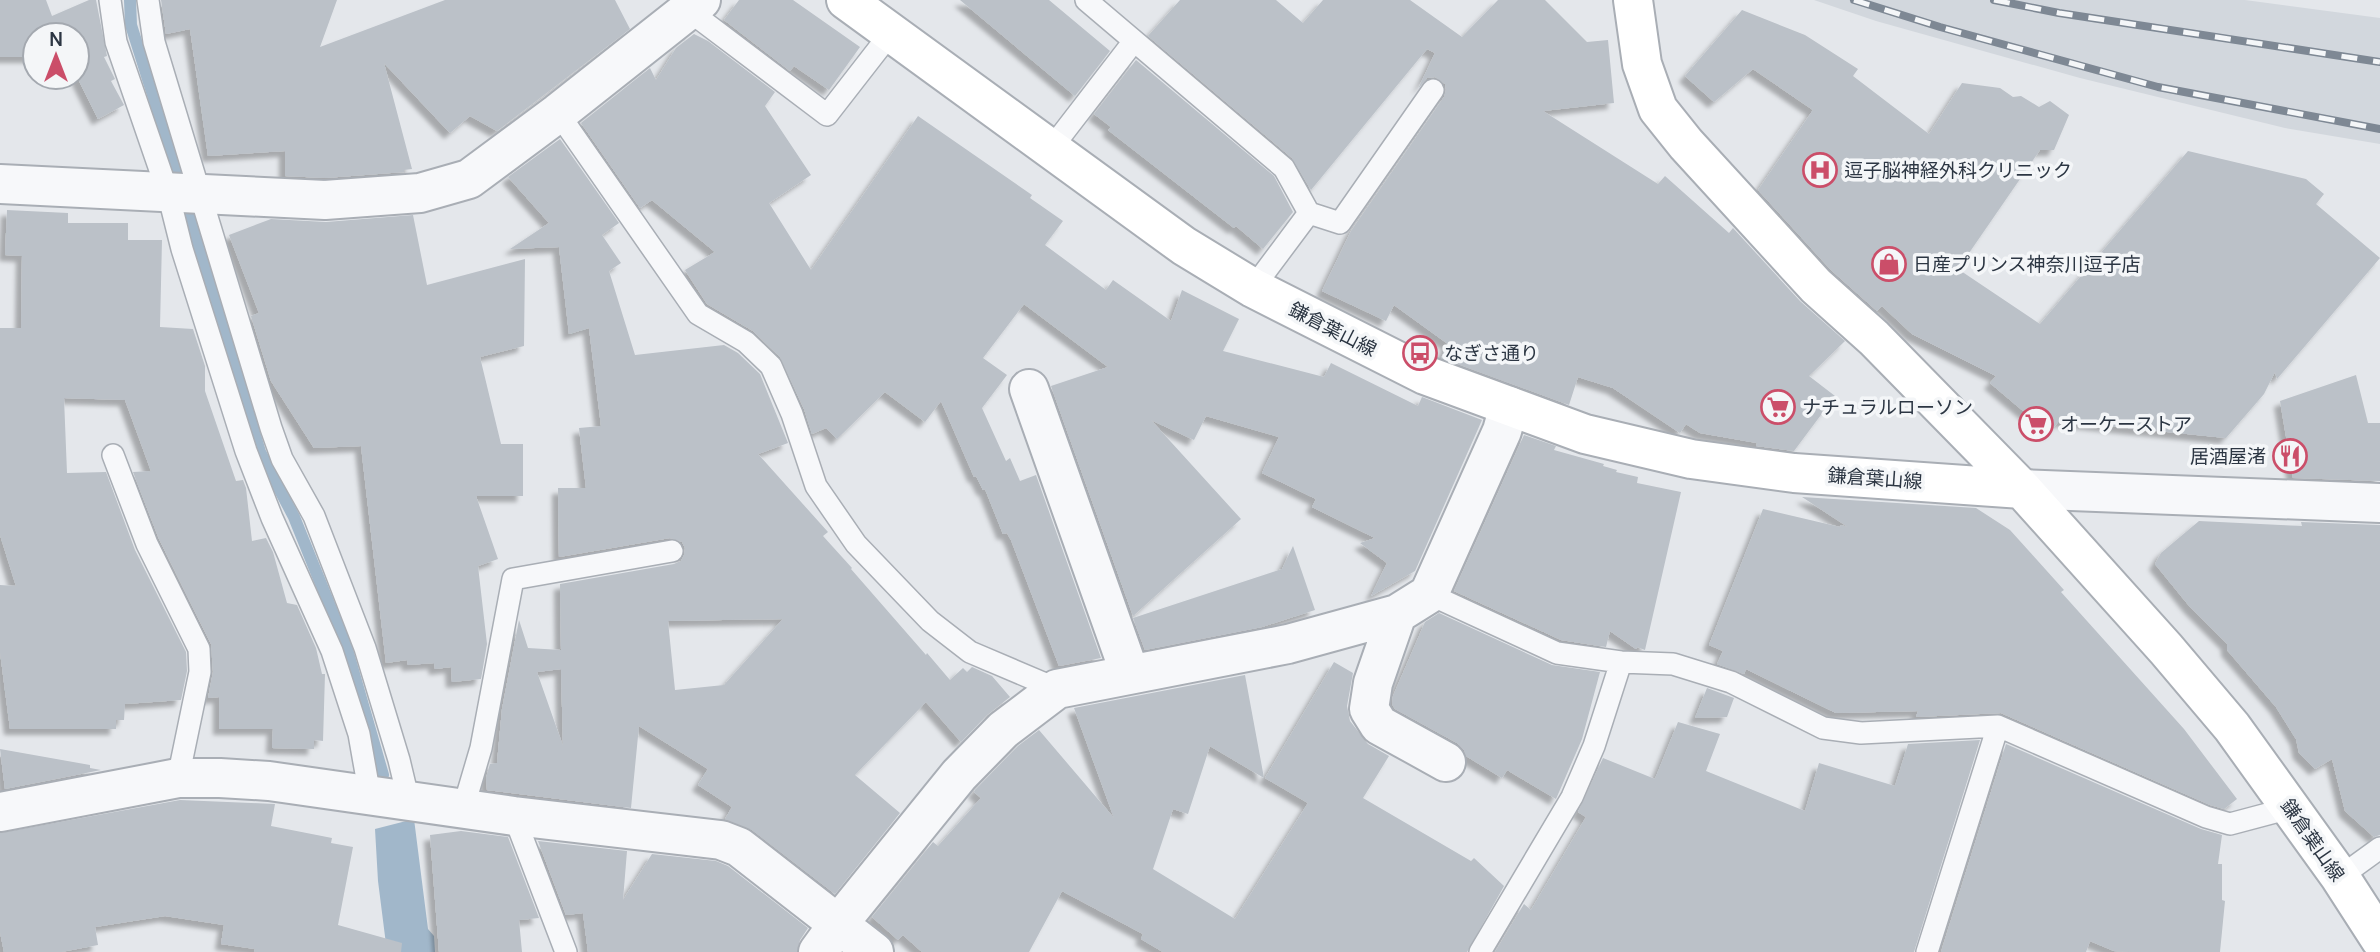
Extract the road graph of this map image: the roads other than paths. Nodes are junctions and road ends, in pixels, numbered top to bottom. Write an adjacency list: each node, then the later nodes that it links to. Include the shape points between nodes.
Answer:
1 (110, 0): 13 (lane, via 116,42)
2 (148, 0): 13 (lane)
3 (846, 0): 7 (main road, 鎌倉葉山線)
4 (1086, 0): 8 (lane)
5 (1633, 0): 19 (main road, 鎌倉葉山線, via 1642,64 1658,109 1686,145 1816,286 1874,338)
6 (695, 5): 7 (lane, via 827,115); 10 (street)
7 (890, 34): 11 (main road, 鎌倉葉山線)
8 (1134, 41): 11 (lane); 14 (lane, via 1284,168)
9 (1433, 90): 14 (lane, via 1340,223)
10 (558, 113): 13 (street, via 469,179 420,193 325,200); 26 (lane, via 698,314 746,342 771,366 816,485 856,544 930,621 970,652)
11 (1050, 150): 15 (main road, 鎌倉葉山線, via 1184,246)
12 (0, 184): 13 (street)
13 (184, 194): 30 (lane, via 182,249 246,451 336,663 359,734); 31 (lane, via 278,448 314,516 365,648)
14 (1309, 213): 15 (lane)
15 (1253, 288): 17 (main road, 鎌倉葉山線, via 1425,375)
16 (1029, 389): 25 (street)
17 (1509, 406): 19 (main road, 鎌倉葉山線, via 1585,434 1691,459 1794,472); 22 (street)
18 (113, 455): 29 (lane, via 146,544 199,649 200,672)
19 (2022, 489): 20 (street); 32 (main road, 鎌倉葉山線, via 2224,717)
20 (2380, 503)
21 (672, 551): 33 (lane, via 513,579 481,748)
22 (1429, 594): 23 (street); 24 (lane, via 1557,653)
23 (1397, 614): 25 (street, via 1288,644); 28 (street, via 1373,683 1369,709 1379,725)
24 (1621, 662): 27 (lane, via 1673,664 1731,682 1823,728 1861,733); 42 (lane, via 1572,797)
25 (1130, 674): 26 (street)
26 (1057, 689): 38 (street, via 1003,730 959,775)
27 (1998, 726): 32 (lane, via 2230,824); 43 (lane)
28 (1446, 762)
29 (178, 778): 30 (street, via 269,781); 34 (street)
30 (370, 796): 31 (street)
31 (409, 802): 33 (street)
32 (2290, 808): 37 (main road, 鎌倉葉山線)
33 (463, 809): 35 (street)
34 (0, 812)
35 (514, 816): 38 (street, via 721,840 739,847); 40 (lane)
36 (2380, 848): 37 (lane)
37 (2340, 877): 39 (main road, 鎌倉葉山線)
38 (828, 937): 41 (street)
39 (2380, 939)
40 (566, 952)
41 (874, 952)
42 (1480, 952)
43 (1927, 952)

